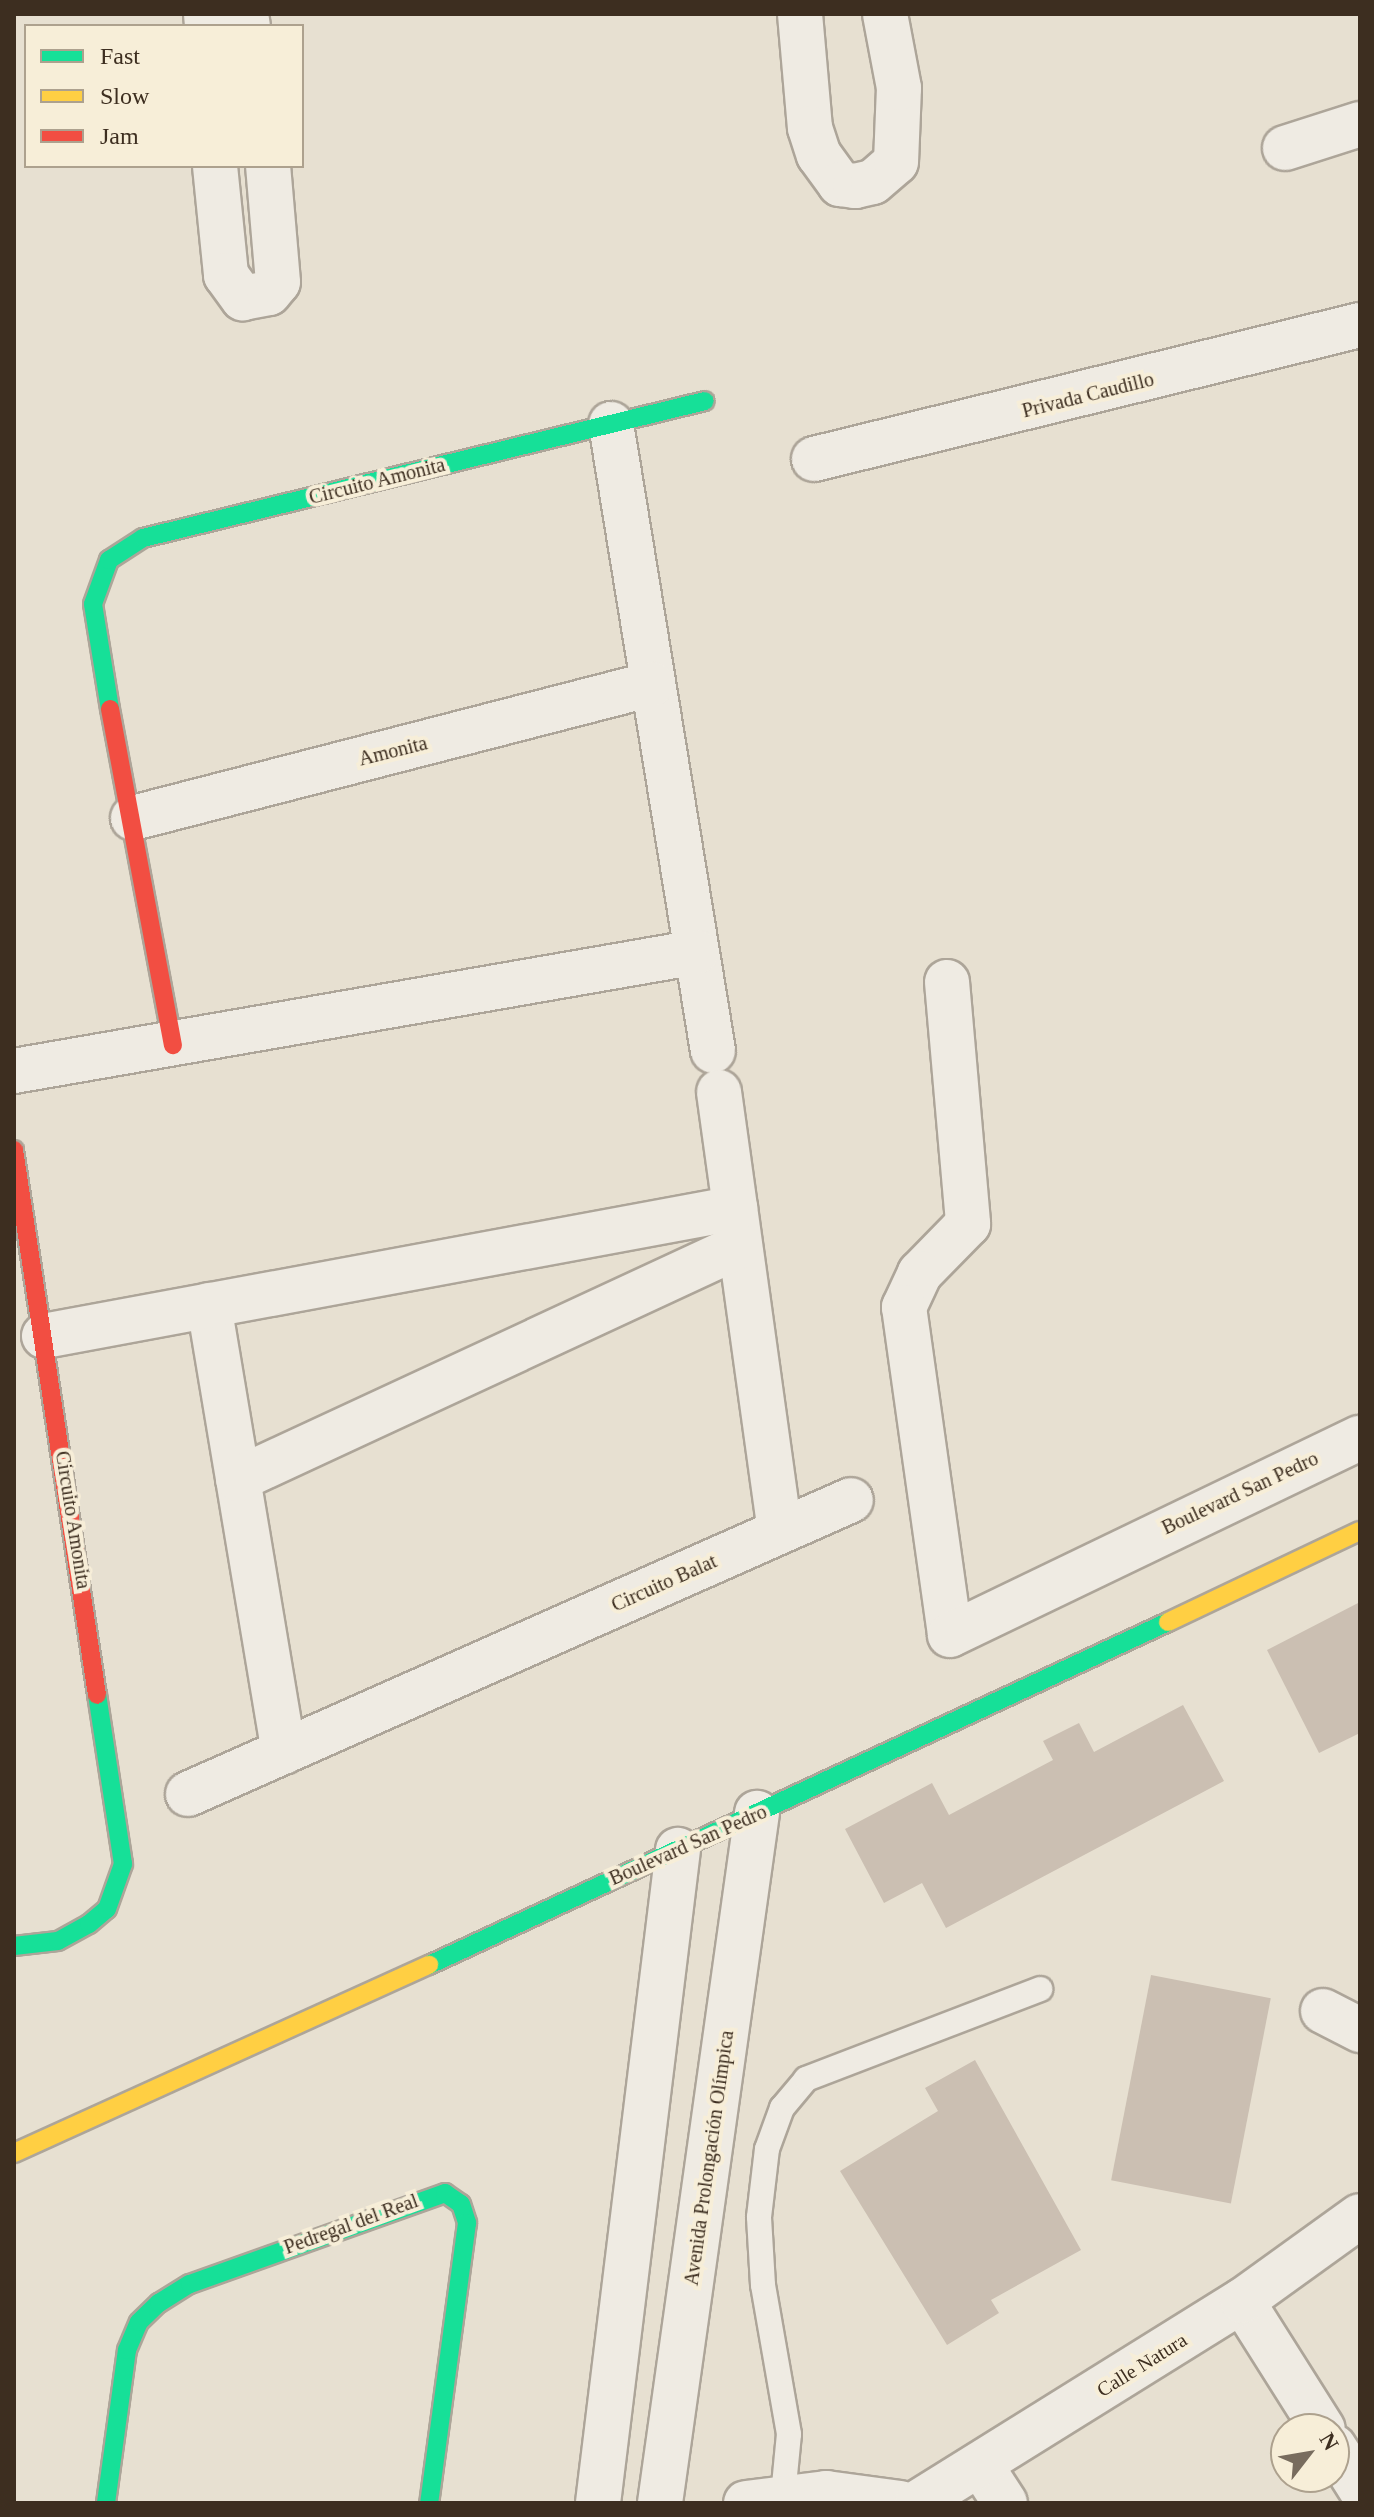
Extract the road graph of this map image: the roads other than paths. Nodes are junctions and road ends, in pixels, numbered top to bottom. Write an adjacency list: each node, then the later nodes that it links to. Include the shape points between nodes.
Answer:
1 (800, 14): 2 (street, via 819,155 840,184 855,186 886,174 896,162 899,88)
2 (885, 14)
3 (1360, 124): 4 (street)
4 (1285, 148)
5 (215, 168): 6 (street, via 226,275 243,298 269,293 278,282)
6 (268, 168)
7 (1360, 325): 10 (street, Privada Caudillo)
8 (705, 401): 9 (street, Circuito Amonita)
9 (611, 424): 11 (street); 12 (street, Circuito Amonita, via 143,538 109,560 93,604)
10 (814, 459)
11 (652, 684): 12 (street, Amonita); 13 (street)
12 (133, 818): 15 (street, Circuito Amonita)
13 (697, 952): 15 (street); 18 (street)
14 (947, 982): 21 (street, Boulevard San Pedro, via 968,1224 920,1273 904,1307 950,1635 1167,1525)
15 (173, 1045): 16 (street)
16 (14, 1071)
17 (14, 1150): 20 (street, Circuito Amonita)
18 (738, 1227): 19 (street); 22 (street); 24 (street)
19 (209, 1305): 20 (street); 22 (street)
20 (44, 1336): 30 (street, Circuito Amonita, via 121,1829 117,1890 107,1909 58,1941)
21 (1360, 1438)
22 (238, 1479): 26 (street)
23 (851, 1500): 24 (street, Circuito Balat)
24 (780, 1531): 26 (street, Circuito Balat)
25 (1360, 1531): 28 (street, Boulevard San Pedro)
26 (284, 1752): 27 (street, Circuito Balat)
27 (188, 1794)
28 (757, 1813): 29 (street, Boulevard San Pedro); 36 (street, Avenida Prolongación Olímpica)
29 (678, 1850): 32 (street, Boulevard San Pedro); 34 (street)
30 (14, 1946)
31 (1040, 1989): 39 (lane, via 806,2079 782,2108 767,2149 761,2204 763,2285 789,2434)
32 (14, 2153)
33 (1360, 2216): 35 (street, Calle Natura)
34 (623, 2299): 36 (street); 42 (street)
35 (1242, 2301): 37 (street); 38 (street, Calle Natura)
36 (687, 2308): 43 (street, Avenida Prolongación Olímpica)
37 (1313, 2413)
38 (981, 2466): 45 (street, Calle Natura); 46 (street)
39 (770, 2501): 44 (street, via 826,2493)
40 (106, 2503): 41 (street, Pedregal del Real, via 127,2350 139,2322 159,2303 190,2284 351,2222 445,2193 461,2204 467,2223)
41 (429, 2503)
42 (598, 2503)
43 (660, 2503)
44 (900, 2503)
45 (917, 2503)
46 (1005, 2503)

